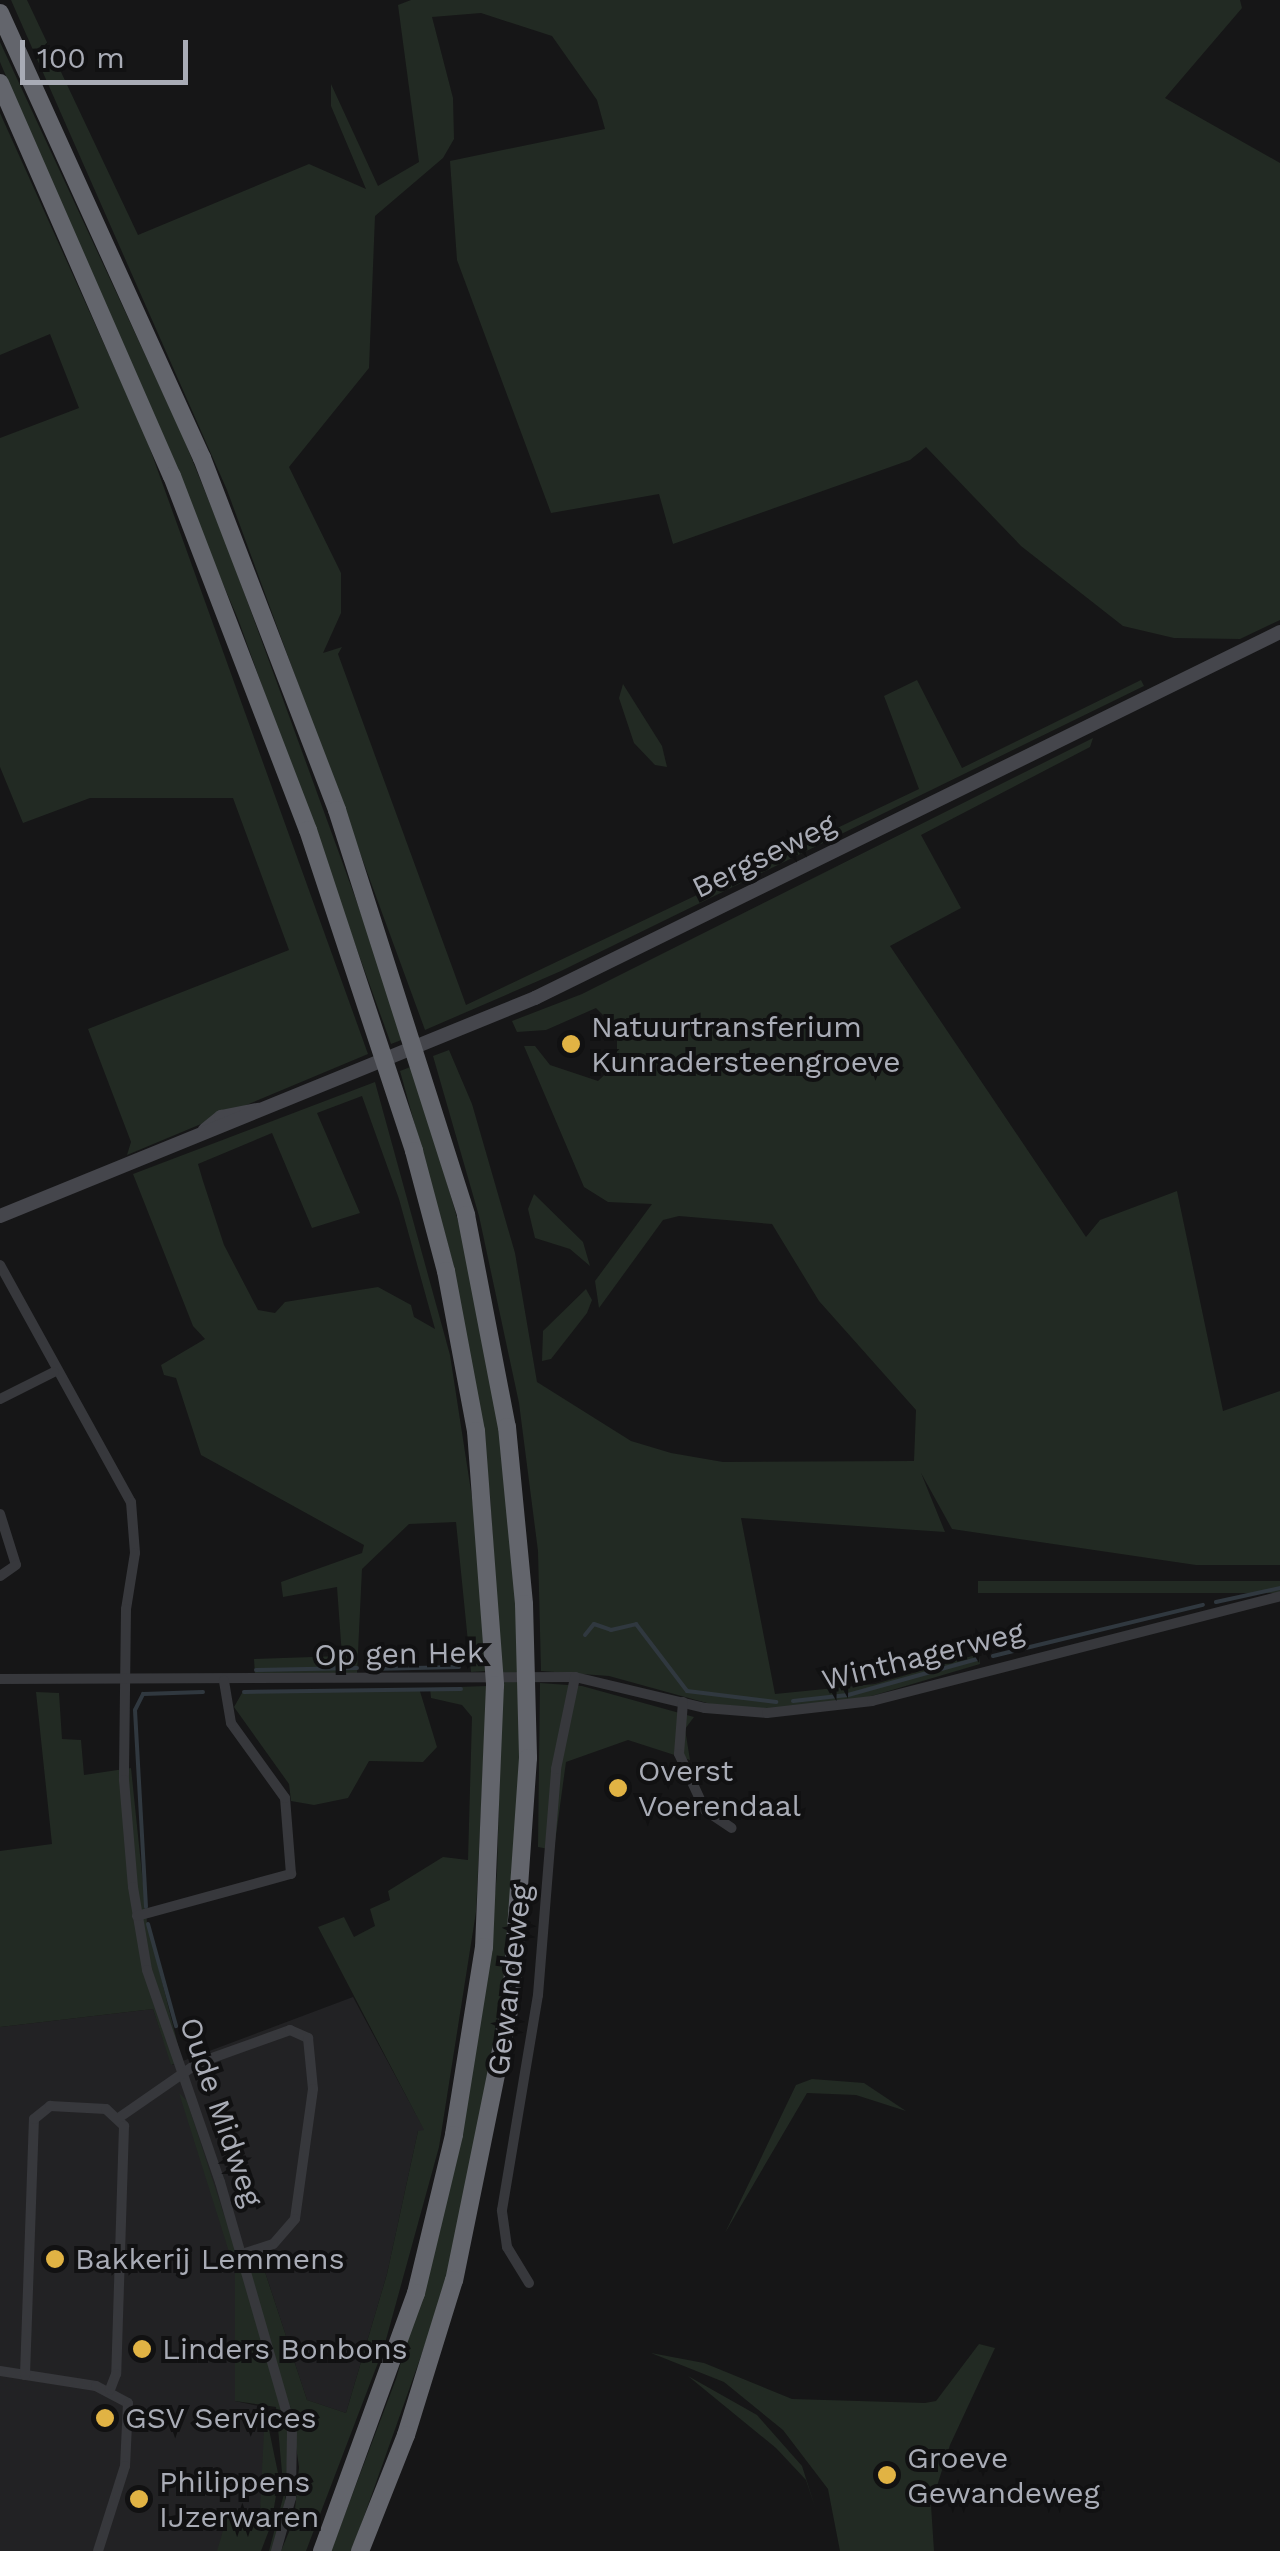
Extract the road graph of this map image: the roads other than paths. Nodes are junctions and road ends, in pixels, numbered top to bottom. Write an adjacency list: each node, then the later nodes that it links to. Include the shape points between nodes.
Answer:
1 (0, 13): 28 (highway, via 202,458 337,810 422,1059 466,1214 498,1372 527,1678 518,1940 492,2116 443,2320)
2 (0, 83): 27 (highway, via 236,636 393,1082 442,1254 472,1404 495,1678 485,1928 454,2135 390,2374)
3 (1280, 632): 4 (street, Bergseweg, via 439,1040)
4 (0, 1216)
5 (0, 1265): 6 (street, Oude Midweg)
6 (54, 1372): 7 (street); 14 (street, Oude Midweg, via 131,1502 135,1553)
7 (0, 1399)
8 (0, 1514): 9 (street, via 16,1564)
9 (0, 1576)
10 (1280, 1596): 15 (street, Winthagerweg, via 860,1703 753,1713)
11 (575, 1677): 13 (street, Op gen Hek); 15 (street, Winthagerweg); 21 (street, Gewandeweg, via 556,1769 538,1995 502,2210 509,2253)
12 (0, 1679): 14 (street, Op gen Hek)
13 (224, 1680): 14 (street, Op gen Hek); 17 (street, via 230,1722 285,1798 291,1874)
14 (123, 1682): 17 (street, Oude Midweg)
15 (683, 1702): 16 (street, via 678,1754 705,1810)
16 (732, 1828)
17 (137, 1916): 18 (street, Oude Midweg, via 147,1970)
18 (184, 2076): 19 (street); 20 (street, Oude Midweg); 20 (street, via 198,2063 290,2030 311,2042 313,2089 294,2219 273,2244)
19 (120, 2117): 23 (street, via 106,2108 50,2106 34,2119); 24 (street, via 116,2374)
20 (242, 2254): 26 (street, Oude Midweg, via 292,2431 292,2498)
21 (529, 2283)
22 (0, 2371): 23 (street)
23 (26, 2374): 24 (street)
24 (110, 2390): 25 (street, via 128,2403 125,2466)
25 (98, 2551)
26 (276, 2551)
27 (322, 2551)
28 (360, 2551)

